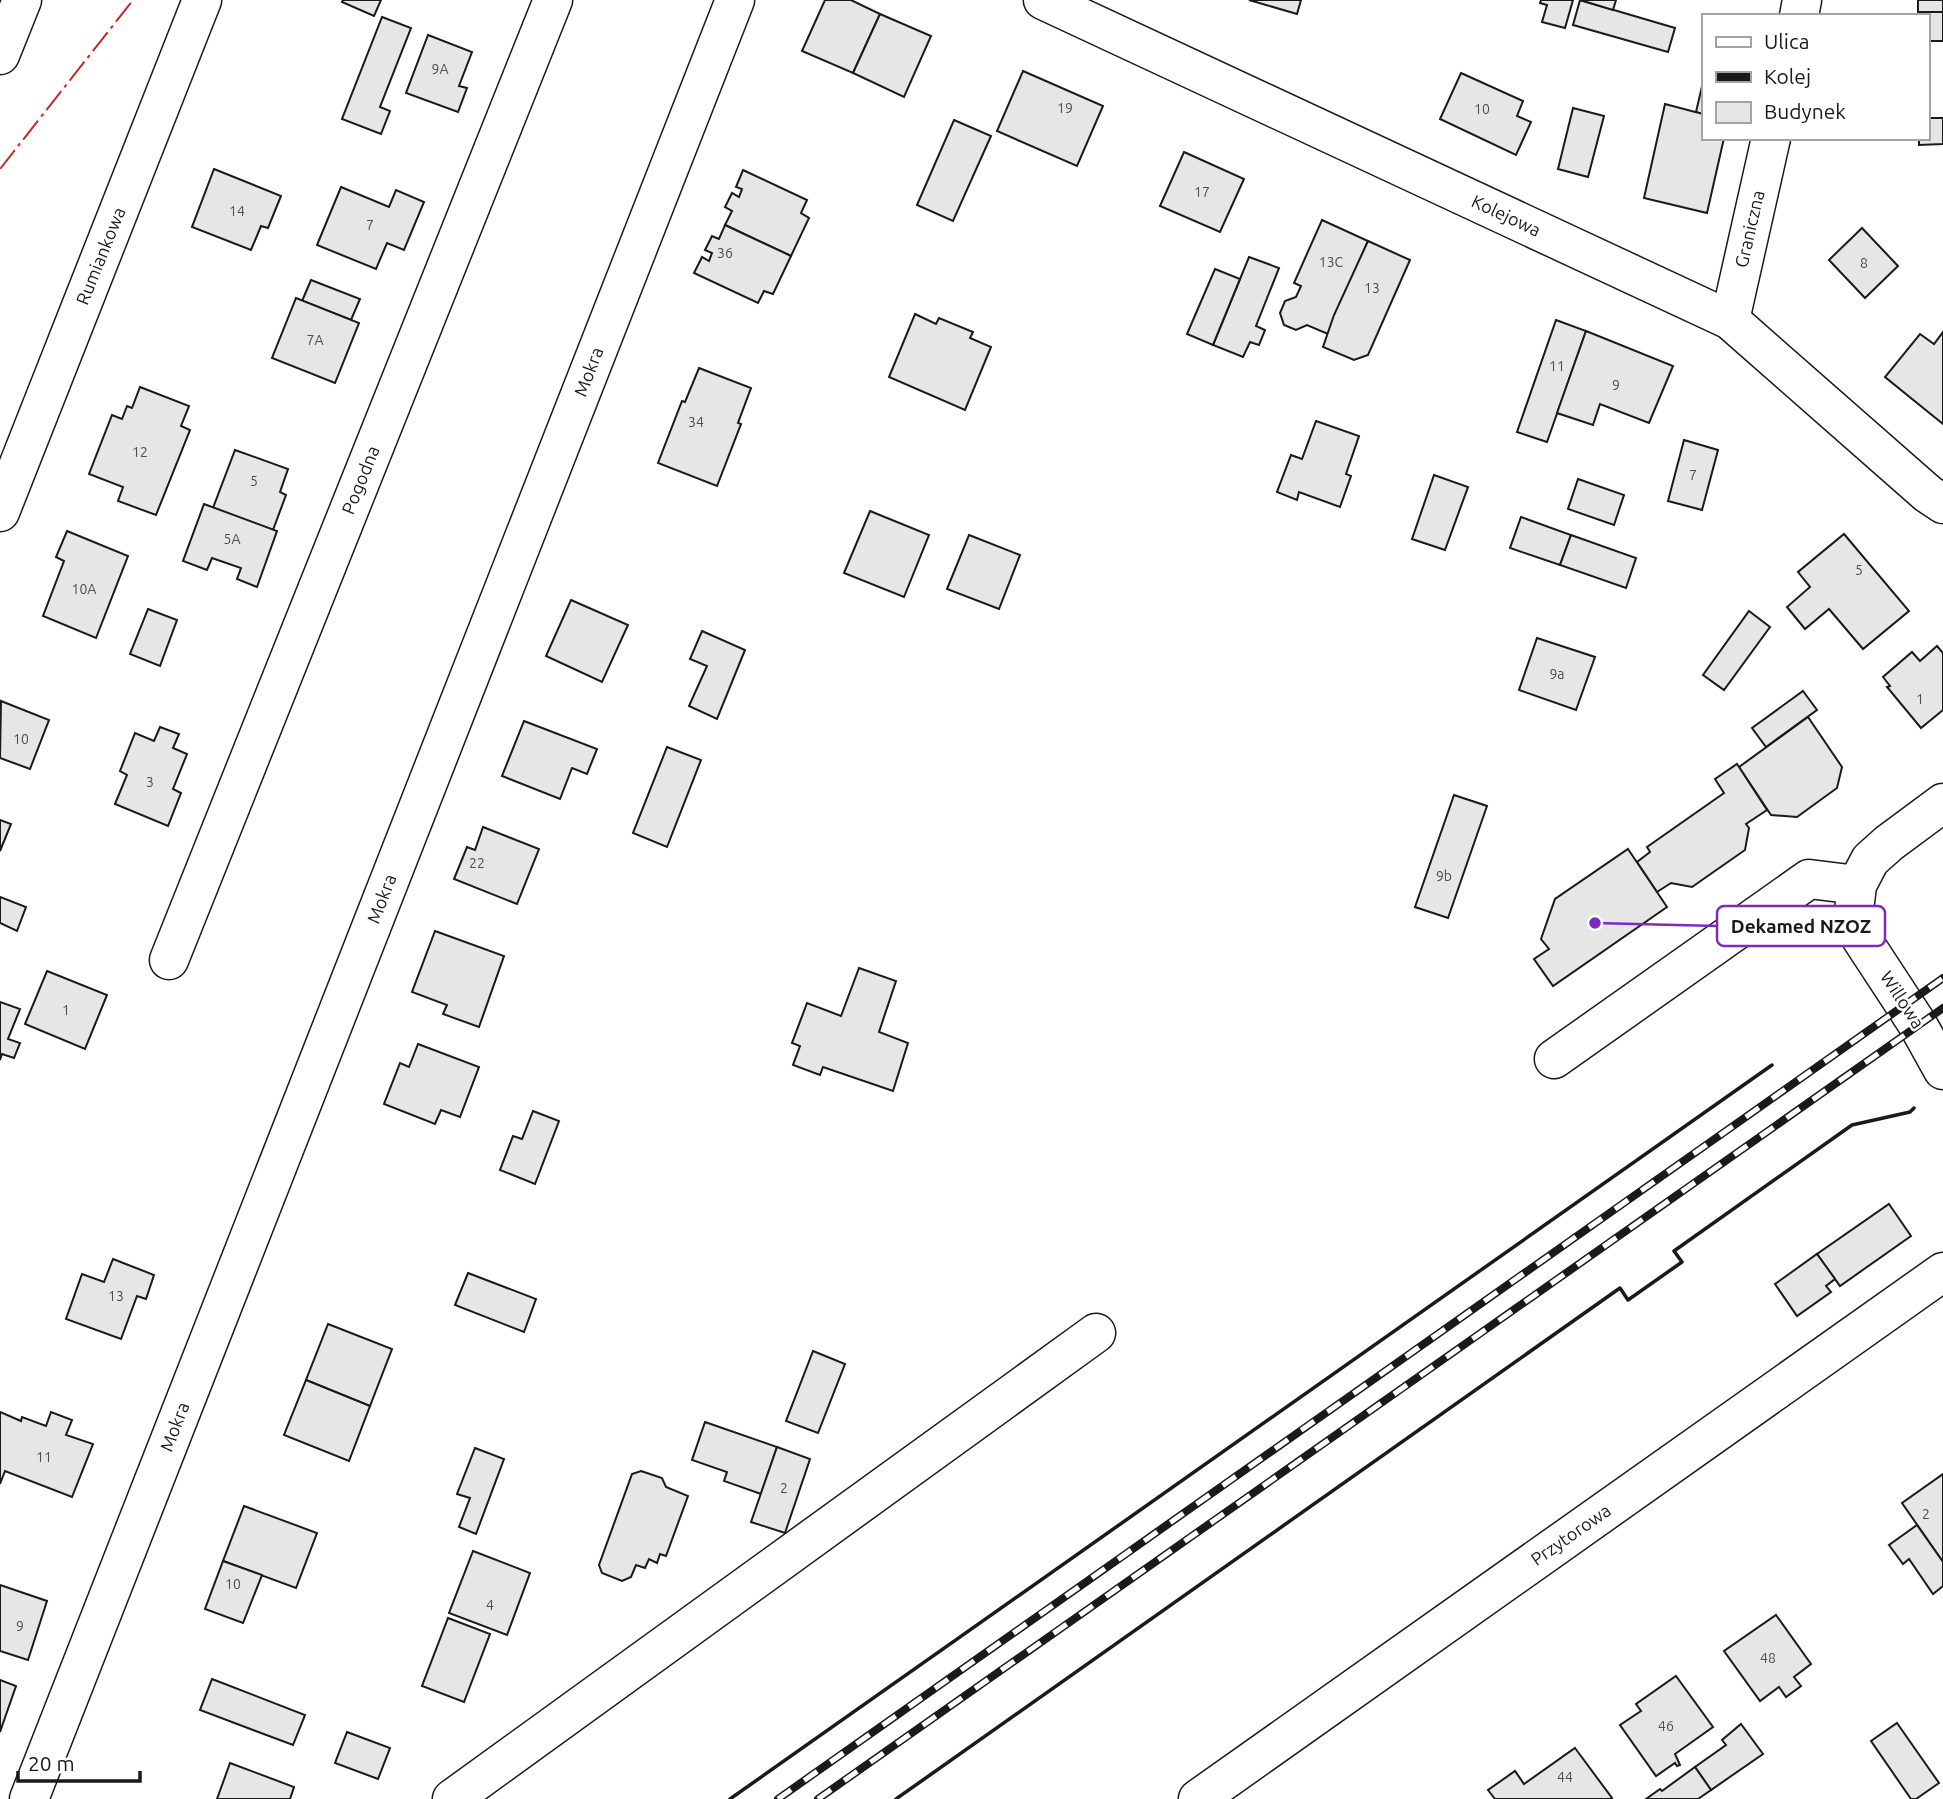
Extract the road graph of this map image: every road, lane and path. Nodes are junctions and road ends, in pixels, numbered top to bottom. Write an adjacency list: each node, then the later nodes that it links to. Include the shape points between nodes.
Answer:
1 (22, 0): 6 (street)
2 (202, 0): 10 (street, Rumiankowa)
3 (553, 0): 13 (street, Pogodna)
4 (735, 0): 18 (street, Mokra)
5 (1043, 0): 8 (street, Kolejowa)
6 (0, 55)
7 (1771, 140): 8 (street, Graniczna)
8 (1730, 320): 9 (street, Kolejowa)
9 (1938, 504)
10 (0, 512)
11 (1943, 803): 12 (street, via 1870,860)
12 (1857, 885): 14 (street, via 1809,878); 15 (street, Willowa, via 1854,911 1861,938)
13 (169, 960)
14 (1554, 1059)
15 (1943, 1070)
16 (1943, 1272): 20 (street, Przytorowa)
17 (1097, 1333): 19 (street)
18 (29, 1799)
19 (452, 1799)
20 (1198, 1799)

